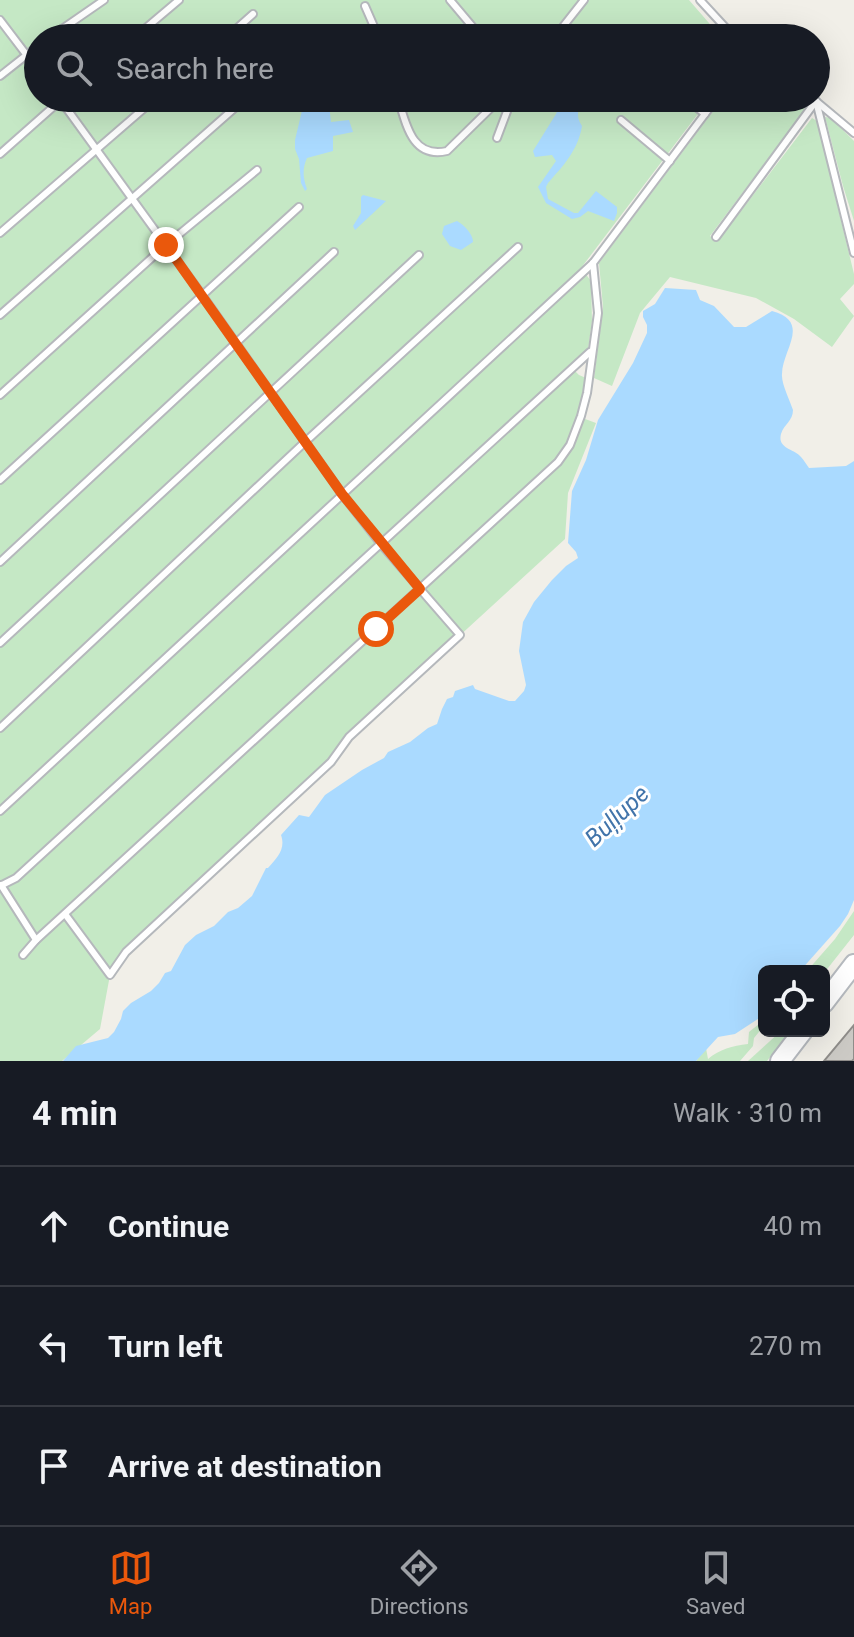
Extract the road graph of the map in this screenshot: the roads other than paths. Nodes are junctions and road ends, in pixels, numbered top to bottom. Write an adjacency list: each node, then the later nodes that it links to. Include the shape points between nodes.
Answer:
1 (104, 0): 9 (lane)
2 (179, 0): 10 (lane)
3 (450, 0): 13 (lane)
4 (584, 0): 14 (lane)
5 (700, 0): 15 (lane)
6 (365, 6): 12 (lane)
7 (253, 14): 11 (lane)
8 (0, 20): 16 (lane)
9 (69, 24)
10 (151, 24)
11 (242, 24)
12 (373, 24)
13 (470, 24)
14 (565, 24)
15 (722, 24)
16 (24, 51)
17 (24, 56): 18 (lane)
18 (0, 76)
19 (47, 112): 35 (lane)
20 (71, 112): 34 (lane)
21 (140, 112): 34 (lane)
22 (230, 112): 38 (lane)
23 (403, 112): 24 (lane, via 414,140 435,153 447,151)
24 (487, 112)
25 (507, 112): 33 (lane)
26 (702, 112): 30 (lane)
27 (806, 112): 41 (lane)
28 (818, 112): 45 (lane)
29 (830, 112): 32 (lane)
30 (705, 114): 36 (lane)
31 (621, 120): 36 (lane)
32 (854, 133)
33 (497, 138)
34 (97, 150): 38 (lane); 40 (lane)
35 (0, 154)
36 (670, 161): 47 (lane)
37 (257, 170): 42 (lane)
38 (132, 198): 42 (lane); 49 (lane)
39 (299, 207): 48 (lane)
40 (0, 233)
41 (716, 237)
42 (166, 245): 48 (lane); 53 (lane)
43 (518, 247): 54 (lane)
44 (334, 252): 50 (lane)
45 (854, 253)
46 (419, 255): 52 (lane)
47 (593, 263): 51 (lane, via 598,313); 56 (lane)
48 (202, 295): 50 (lane); 55 (lane)
49 (0, 315)
50 (235, 343): 52 (lane); 58 (lane)
51 (592, 351): 57 (lane); 59 (lane, via 581,416 558,462)
52 (270, 392): 54 (lane); 60 (lane)
53 (0, 395)
54 (305, 442): 56 (lane); 61 (lane)
55 (0, 480)
56 (342, 494): 57 (lane); 62 (lane)
57 (381, 544): 59 (lane); 63 (lane, via 16,878)
58 (0, 562)
59 (420, 589): 64 (lane); 64 (lane, via 460,635 126,952 110,975)
60 (0, 643)
61 (0, 728)
62 (0, 811)
63 (0, 885): 65 (lane)
64 (65, 914): 65 (lane)
65 (36, 940): 66 (lane)
66 (23, 955)
67 (854, 964): 68 (main road)
68 (830, 995)
69 (798, 1037): 70 (main road)
70 (780, 1061)

